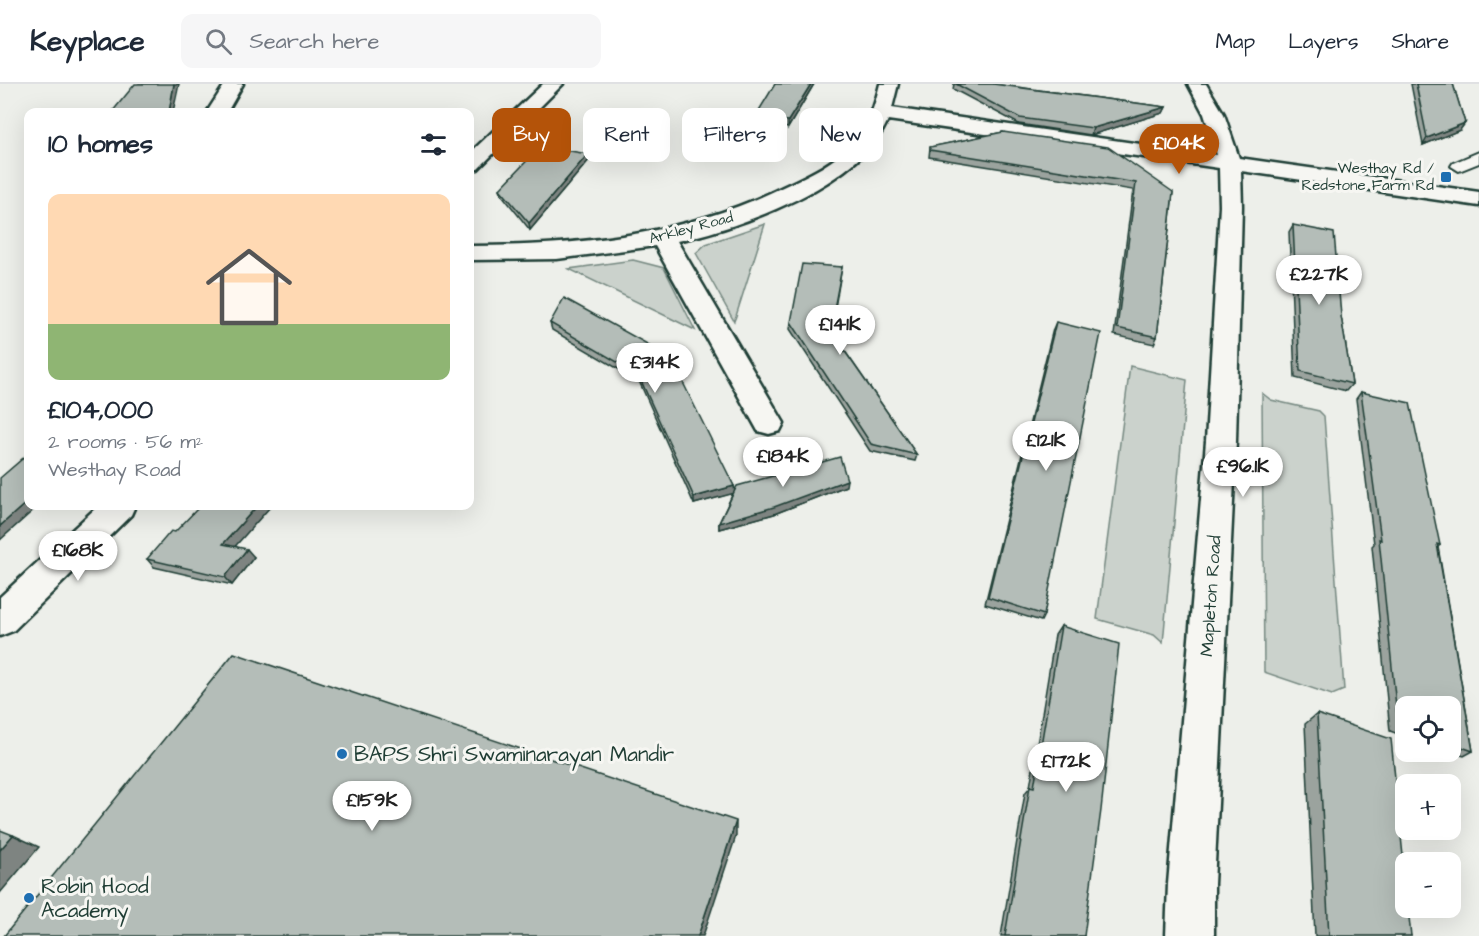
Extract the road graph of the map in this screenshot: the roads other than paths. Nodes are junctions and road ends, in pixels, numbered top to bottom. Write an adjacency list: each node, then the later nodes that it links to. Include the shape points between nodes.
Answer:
1 (234, 84): 5 (street)
2 (554, 84): 8 (street)
3 (889, 84): 6 (street, Arkley Road)
4 (1197, 84): 10 (street, Mapleton Road, via 1214,114)
5 (219, 108)
6 (883, 113): 10 (street)
7 (1479, 157): 11 (lane)
8 (474, 160)
9 (842, 162): 13 (street, Arkley Road, via 788,195 726,222)
10 (1230, 163): 12 (street); 18 (street, Mapleton Road, via 1221,441)
11 (1459, 166)
12 (1479, 199)
13 (663, 238): 14 (street, Arkley Road, via 604,249); 15 (street)
14 (474, 253)
15 (769, 423)
16 (115, 510): 17 (street)
17 (0, 620)
18 (1190, 936)

